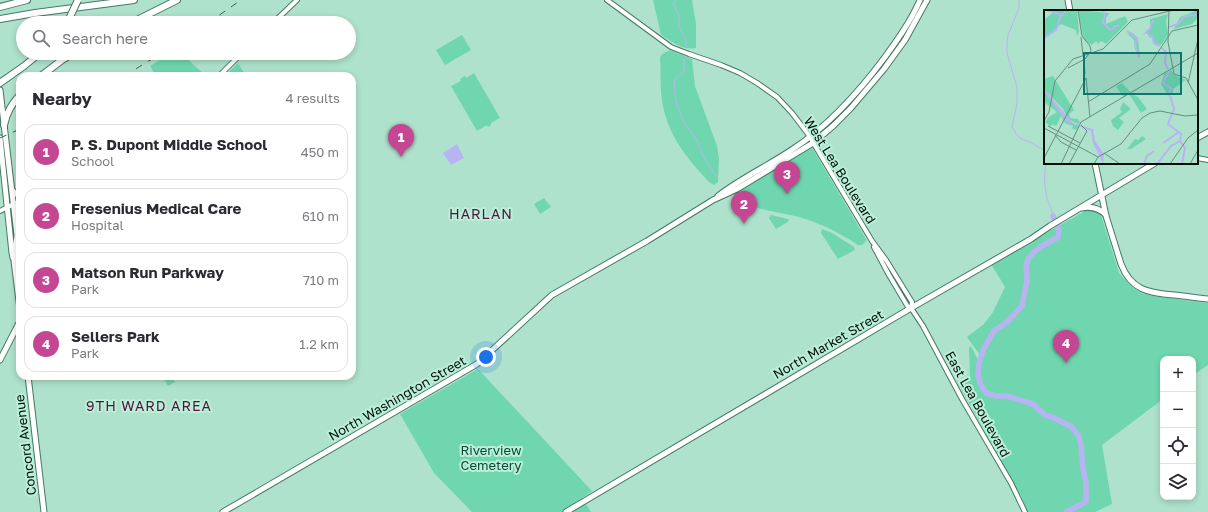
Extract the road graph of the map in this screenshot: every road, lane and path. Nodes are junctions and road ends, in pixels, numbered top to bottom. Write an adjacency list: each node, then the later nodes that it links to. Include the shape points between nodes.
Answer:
1 (14, 0): 11 (highway)
2 (26, 0): 11 (highway)
3 (78, 0): 15 (highway, bridge)
4 (134, 0): 14 (highway)
5 (177, 0): 16 (highway)
6 (298, 0): 17 (street)
7 (607, 0): 31 (street, West Lea Boulevard, via 672,47 727,67 757,83 786,106)
8 (920, 0): 31 (main road, North Washington Street, via 900,37 873,74 842,109)
9 (927, 0): 33 (main road, North Washington Street, via 905,40 884,69 851,108)
10 (1068, 0): 12 (main road)
11 (0, 6)
12 (1070, 10)
13 (16, 16): 18 (highway)
14 (18, 16)
15 (70, 16)
16 (145, 16)
17 (281, 16)
18 (0, 19)
19 (31, 60): 24 (highway)
20 (62, 60): 22 (highway)
21 (235, 60): 23 (street)
22 (46, 72)
23 (223, 72)
24 (2, 82)
25 (0, 90): 28 (main road)
26 (16, 100): 28 (highway, via 7,112)
27 (0, 115): 43 (main road, via 9,199)
28 (4, 125): 30 (main road)
29 (1208, 132): 32 (main road)
30 (2, 137): 38 (main road); 44 (main road)
31 (810, 137): 33 (street, West Lea Boulevard); 41 (main road, North Washington Street, via 728,187)
32 (1198, 137)
33 (813, 143): 41 (main road, North Washington Street, via 737,189); 53 (street, West Lea Boulevard, via 872,241 876,254)
34 (1198, 158): 35 (street)
35 (1208, 160)
36 (1095, 164): 40 (main road)
37 (1153, 164): 40 (main road, North Market Street)
38 (11, 189): 39 (main road); 43 (main road)
39 (16, 194)
40 (1101, 195): 45 (main road, North Market Street); 47 (main road)
41 (713, 200): 58 (main road, North Washington Street, via 552,295 477,364)
42 (16, 203): 43 (street)
43 (13, 205): 44 (street); 48 (main road)
44 (7, 208): 46 (street); 50 (main road)
45 (1080, 208): 47 (main road, via 1097,208); 53 (main road, North Market Street)
46 (0, 211)
47 (1106, 216): 52 (main road, via 1124,270 1134,284 1153,293)
48 (16, 228)
49 (16, 244): 50 (main road)
50 (14, 261): 51 (main road)
51 (16, 275)
52 (1208, 299)
53 (911, 308): 59 (main road, North Market Street); 60 (street, East Lea Boulevard)
54 (16, 329): 55 (main road)
55 (0, 360)
56 (28, 380): 57 (main road, Concord Avenue)
57 (44, 512)
58 (223, 512)
59 (566, 512)
60 (1025, 512)

